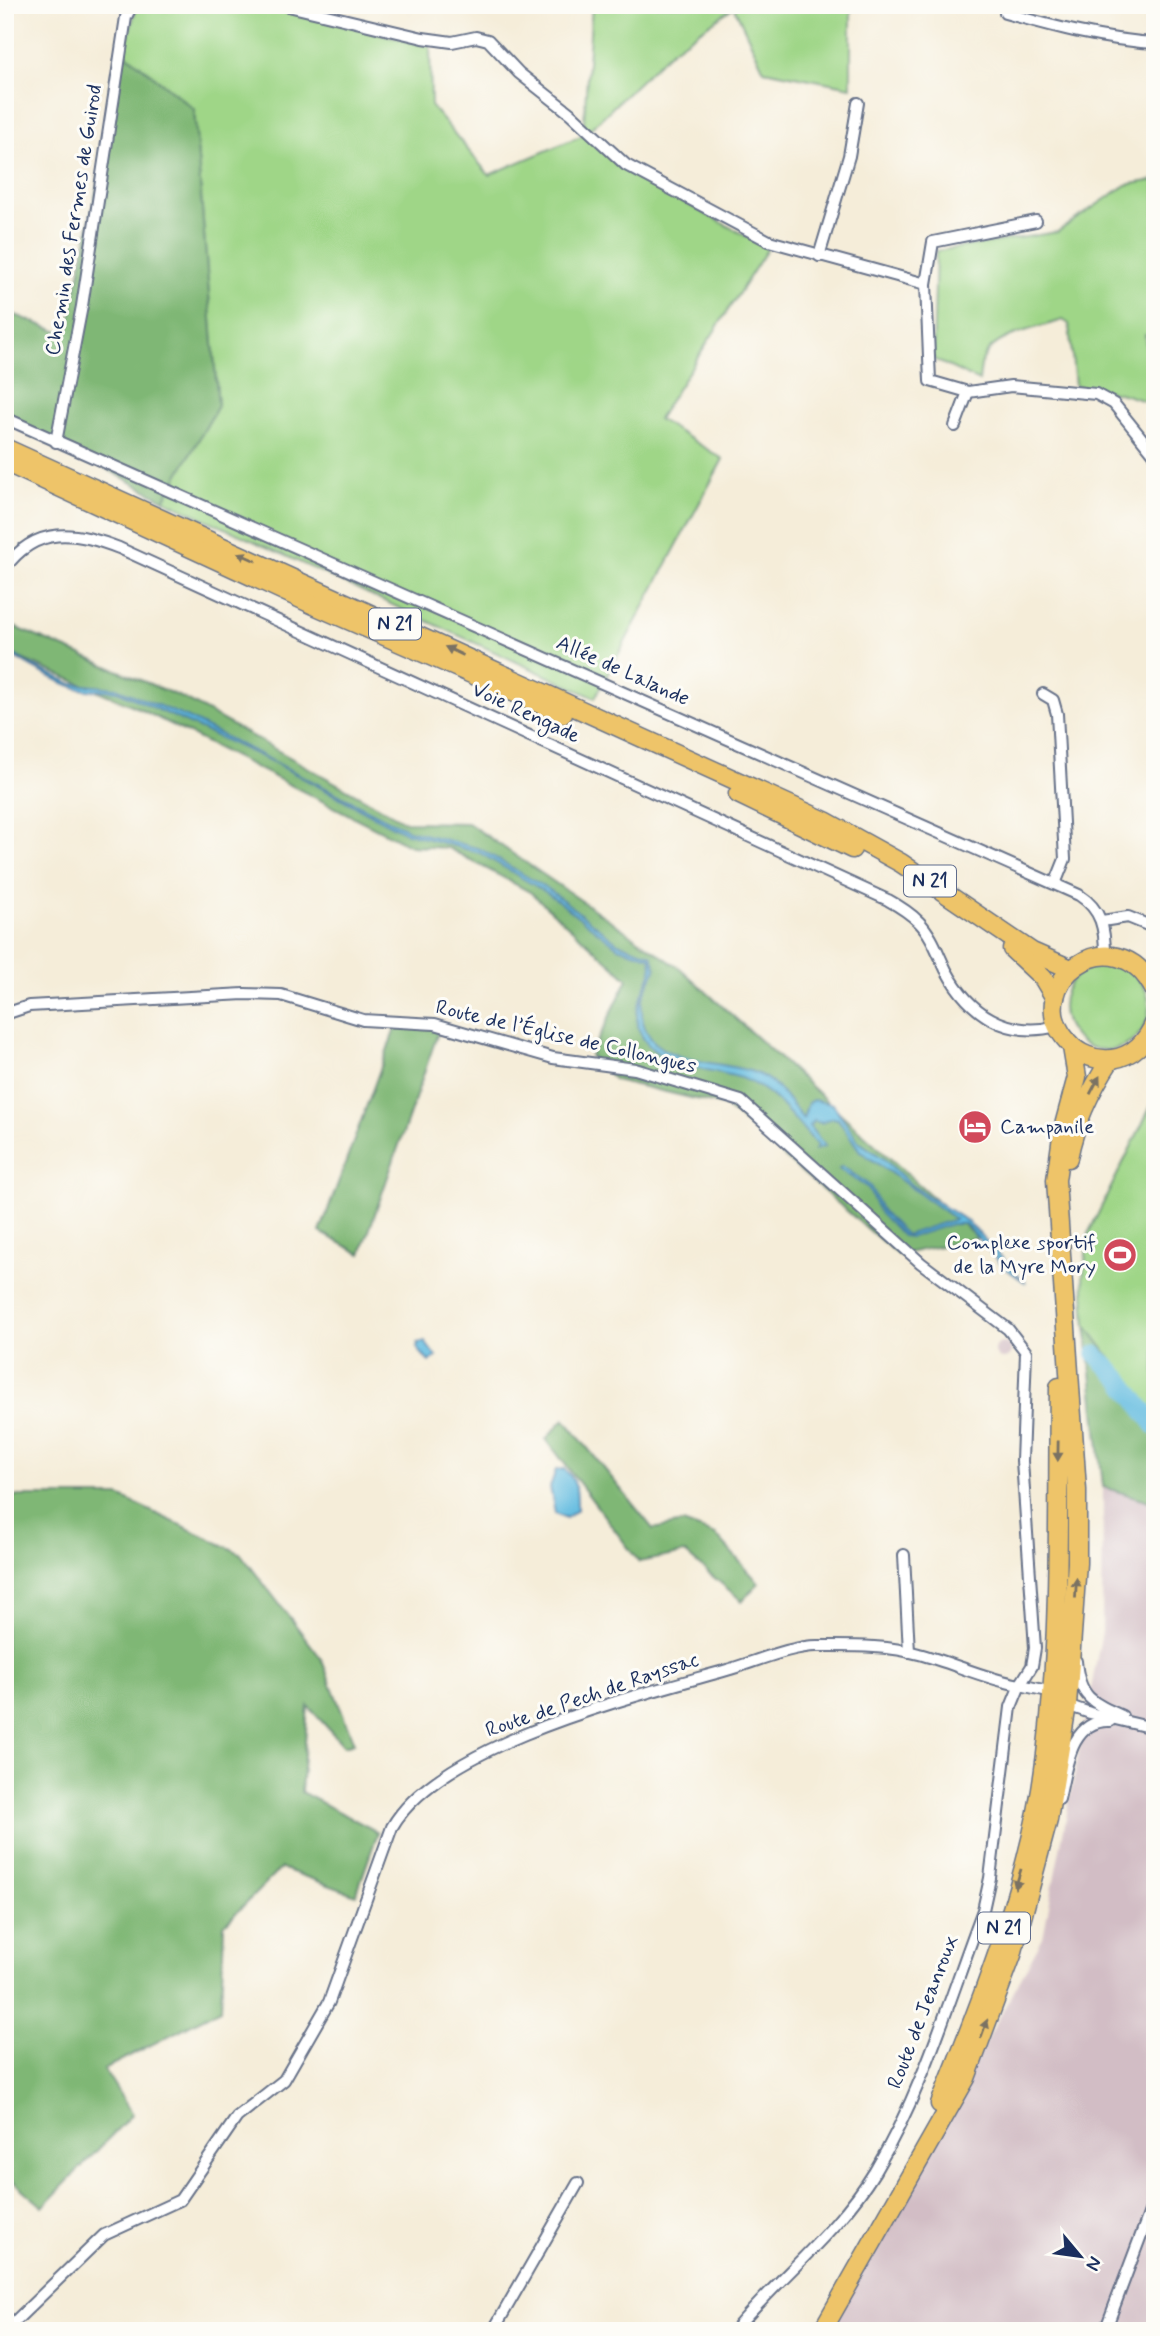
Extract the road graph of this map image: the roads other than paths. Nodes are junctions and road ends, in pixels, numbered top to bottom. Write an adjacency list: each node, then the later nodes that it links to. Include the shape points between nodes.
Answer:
1 (132, 5): 12 (street, Chemin des Fermes de Guirod, via 125,17 82,306)
2 (284, 5): 7 (street, via 423,38 488,40 519,74 626,165 769,241)
3 (1006, 13): 4 (street, via 1072,32)
4 (1155, 43)
5 (858, 103): 7 (street, via 849,156)
6 (1035, 221): 8 (street, via 933,242)
7 (819, 256): 8 (street)
8 (926, 284): 9 (street, via 930,381)
9 (968, 392): 11 (street); 14 (street, via 1011,386 1096,394 1114,404)
10 (5, 418): 12 (street, Allée de Lalande)
11 (955, 426)
12 (56, 442): 18 (street, Allée de Lalande)
13 (5, 448): 22 (main road, N 21, one-way to 13, via 1032,951 911,869 825,821)
14 (1155, 455)
15 (5, 462): 24 (main road, N 21, via 819,832 891,870 998,939 1043,978)
16 (5, 568): 27 (street, Voie Rengade, via 19,551 43,538 78,534 102,541 888,900 920,923 971,1006 1022,1031)
17 (1043, 695): 18 (street, via 1053,700 1058,714 1065,859)
18 (1055, 884): 19 (street, Allée de Lalande, via 1089,901)
19 (1102, 921): 20 (street, via 1128,917); 21 (street)
20 (1155, 928)
21 (1105, 955): 22 (main road); 23 (main road, via 1127,960)
22 (1071, 969): 24 (main road)
23 (1153, 982)
24 (1055, 998): 27 (main road)
25 (5, 1014): 32 (street, Route de l’Église de Collongues, via 29,1006 281,995 363,1020 435,1024 553,1058 635,1069 741,1101 921,1263 1008,1329)
26 (1155, 1022): 29 (main road, via 1140,1045)
27 (1057, 1026): 28 (main road)
28 (1072, 1046): 29 (main road, via 1097,1059); 30 (main road, N 21, via 1077,1077 1058,1154)
29 (1111, 1059): 30 (main road, N 21, one-way to 29, via 1068,1154 1096,1081)
30 (1059, 1221): 31 (main road, N 21)
31 (1062, 1285): 34 (main road, N 21, one-way to 31, via 1077,1490); 37 (main road, N 21, one-way to 37, via 1059,1594)
32 (1026, 1352): 36 (street, Route de Jeanroux, via 1022,1461 1035,1648 1032,1666)
33 (904, 1555): 35 (street)
34 (1073, 1627): 38 (main road, N 21); 39 (street, via 1084,1693 1094,1704)
35 (909, 1652): 36 (street, Route de Pech de Rayssac); 44 (street, Route de Pech de Rayssac, via 815,1645 636,1696 491,1749 419,1793 392,1827 329,2002 284,2080 237,2117 180,2200 104,2235)
36 (1020, 1685): 37 (street); 46 (street, Route de Jeanroux, via 1011,1707 983,1910 900,2124 874,2172 836,2222)
37 (1053, 1692): 38 (street); 41 (main road, N 21, one-way to 41, via 1030,1839 992,1969)
38 (1067, 1705): 39 (street); 40 (main road, N 21, via 1048,1820)
39 (1154, 1729): 40 (street, via 1102,1720 1077,1739 1037,1887)
40 (1026, 1908): 41 (main road, N 21, one-way to 40, via 966,2078)
41 (920, 2154): 47 (main road, N 21)
42 (578, 2183): 45 (street)
43 (1155, 2199): 48 (street)
44 (5, 2331)
45 (493, 2331)
46 (734, 2331)
47 (822, 2331)
48 (1105, 2331)

